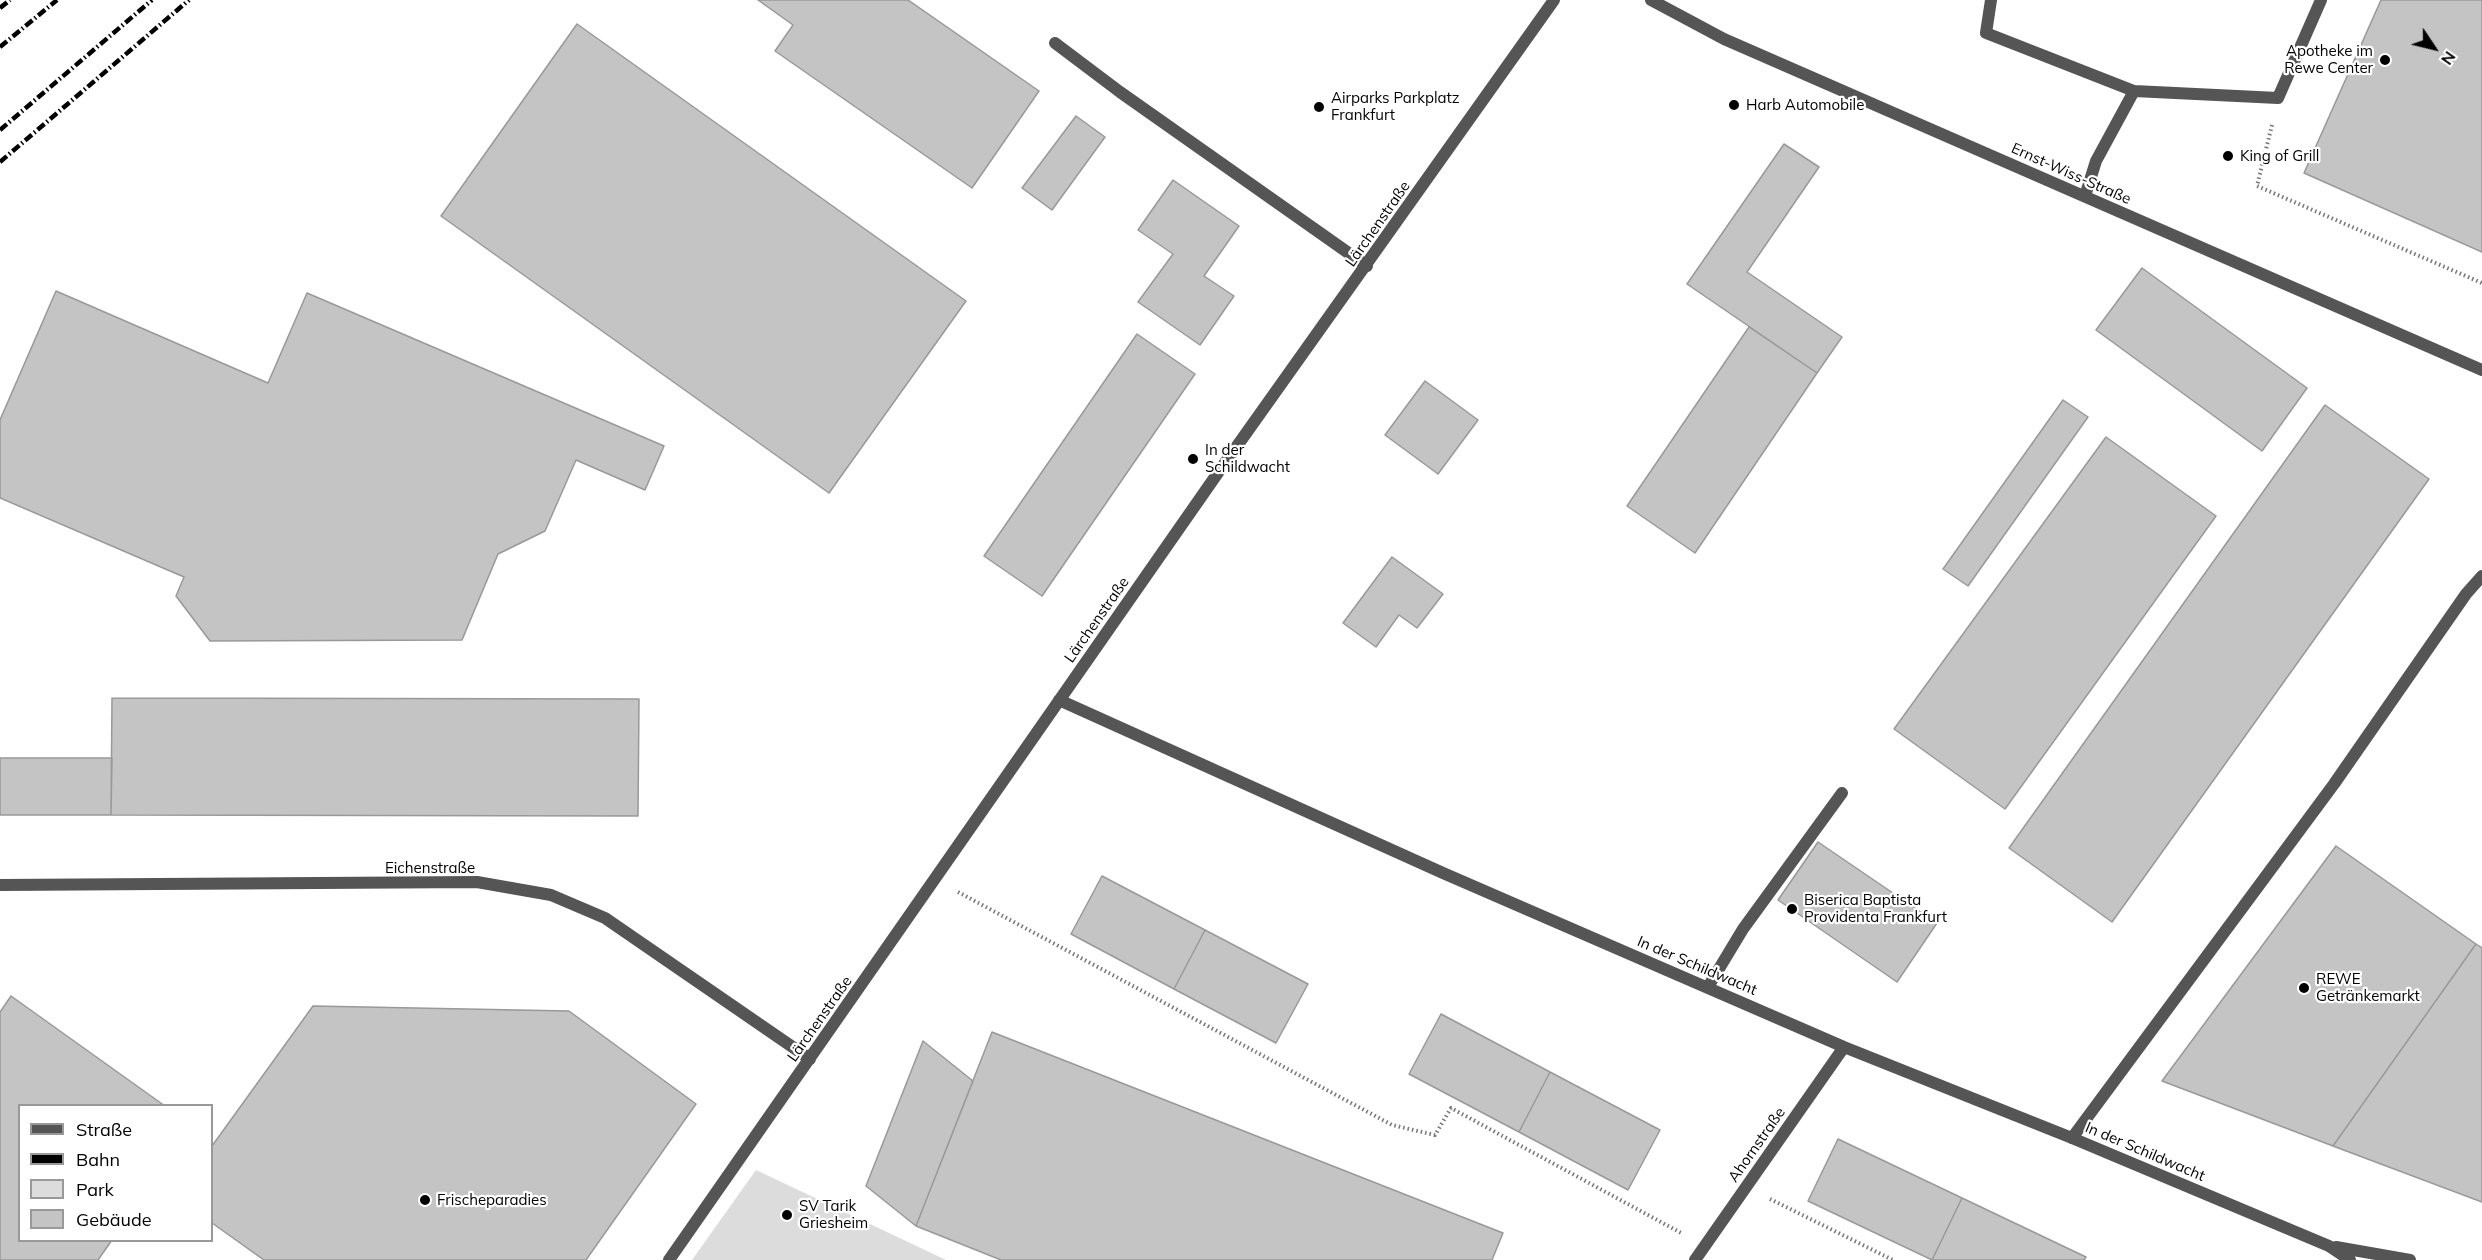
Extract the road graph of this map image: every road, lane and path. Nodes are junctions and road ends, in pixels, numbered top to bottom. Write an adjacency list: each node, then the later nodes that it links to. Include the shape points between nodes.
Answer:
1 (1554, 0): 9 (street, Lärchenstraße)
2 (1651, 0): 8 (street, Ernst-Wiss-Straße, via 1724,39)
3 (1991, 0): 6 (street, via 1986,33)
4 (2321, 0): 7 (street)
5 (1055, 43): 9 (street)
6 (2133, 91): 7 (street); 8 (street, via 2096,161)
7 (2278, 98): 10 (path, via 2257,186)
8 (2085, 196): 11 (street, Ernst-Wiss-Straße)
9 (1367, 266): 13 (street, Lärchenstraße)
10 (2482, 283)
11 (2482, 370)
12 (2482, 576): 20 (street, via 2334,784)
13 (1059, 700): 15 (street, Lärchenstraße); 17 (street, In der Schildwacht)
14 (1842, 793): 17 (street, via 1743,929)
15 (934, 879): 19 (street, Lärchenstraße); 22 (path, via 1392,1125 1435,1135 1451,1108)
16 (0, 885): 19 (street, Eichenstraße, via 477,882 551,895 605,918)
17 (1708, 987): 18 (street, In der Schildwacht)
18 (1844, 1047): 20 (street, In der Schildwacht); 21 (street, Ahornstraße)
19 (810, 1059): 24 (street, Lärchenstraße)
20 (2072, 1138): 23 (street, In der Schildwacht)
21 (1745, 1187): 22 (street, Ahornstraße); 26 (path)
22 (1705, 1246): 25 (street, Ahornstraße)
23 (2329, 1246): 27 (street, In der Schildwacht); 28 (street, In der Schildwacht)
24 (669, 1260)
25 (1695, 1260)
26 (1893, 1260)
27 (2350, 1260)
28 (2409, 1260)

